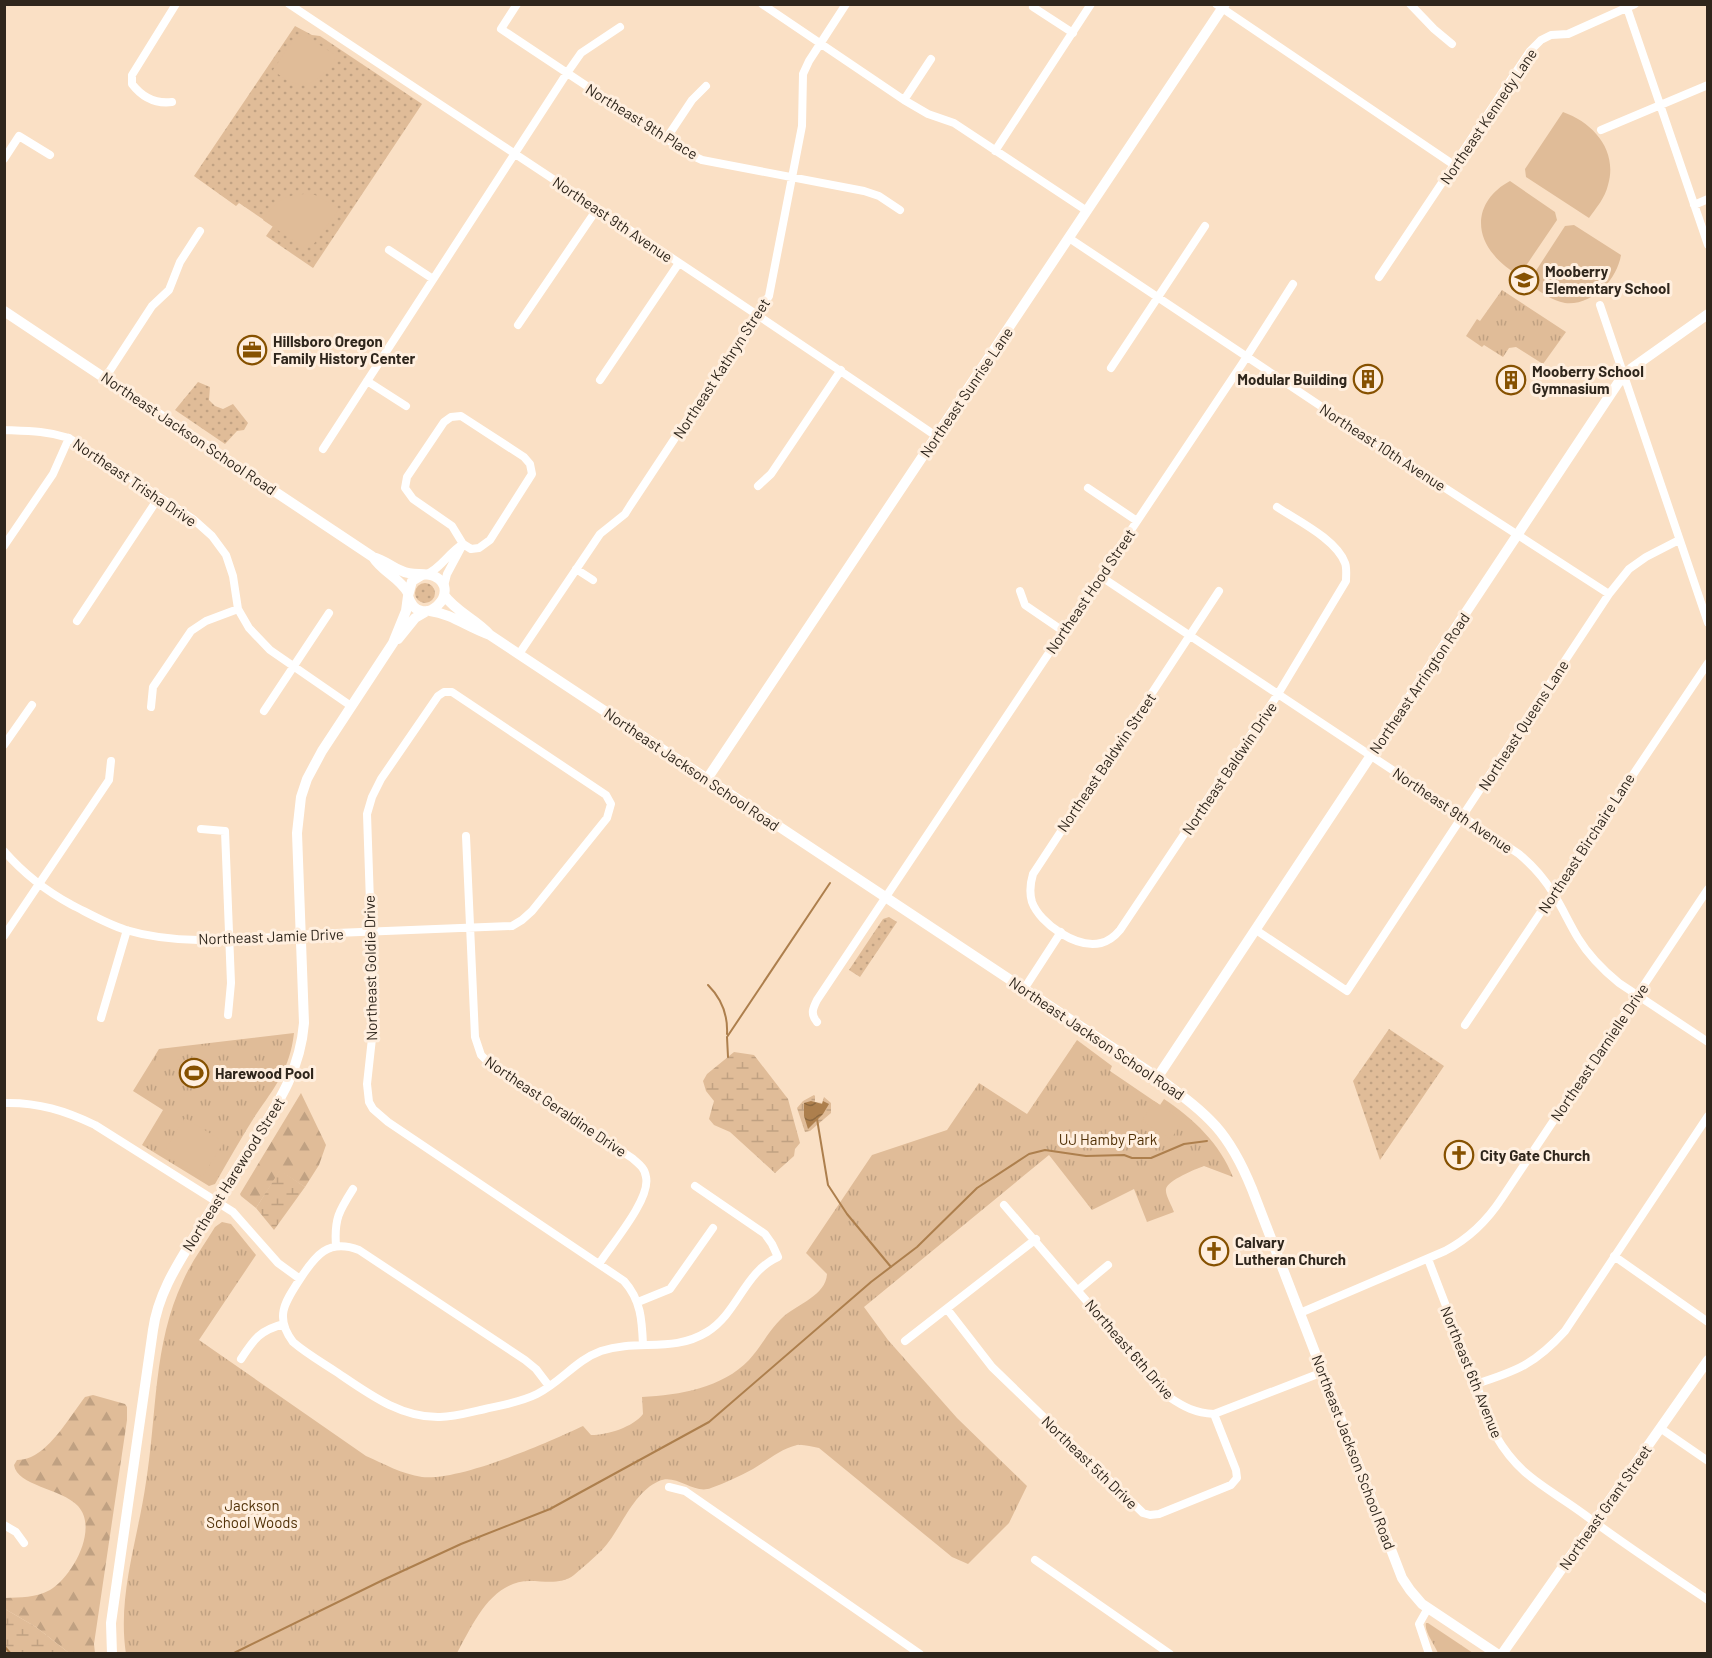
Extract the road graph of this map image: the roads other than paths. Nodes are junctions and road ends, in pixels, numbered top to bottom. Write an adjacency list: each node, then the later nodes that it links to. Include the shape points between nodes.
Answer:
1 (176, 4): 21 (street, via 132,75 132,84 140,93 158,102)
2 (289, 4): 26 (street, Northeast 9th Avenue)
3 (517, 4): 17 (street, Northeast 9th Place, via 501,29)
4 (762, 4): 14 (street)
5 (846, 4): 14 (street, Northeast Kathryn Street)
6 (1091, 4): 13 (street)
7 (1410, 4): 15 (street)
8 (1635, 4): 10 (street, Northeast Kennedy Lane)
9 (1221, 6): 29 (street); 35 (street, Northeast Sunrise Lane)
10 (1626, 6): 22 (street); 29 (street, Northeast Kennedy Lane, via 1568,34 1541,40)
11 (1033, 7): 13 (street)
12 (620, 27): 17 (street, via 581,54)
13 (1073, 33): 25 (street)
14 (820, 43): 20 (street); 30 (street, Northeast Kathryn Street, via 802,80 802,126)
15 (1452, 44)
16 (931, 59): 20 (street)
17 (567, 73): 24 (street, Northeast 9th Place); 26 (street)
18 (1707, 85): 22 (street)
19 (706, 86): 24 (street)
20 (904, 100): 25 (street, via 954,123)
21 (172, 102)
22 (1659, 106): 23 (street); 32 (street)
23 (1601, 130)
24 (666, 139): 30 (street, Northeast 9th Place, via 702,160)
25 (995, 151): 35 (street)
26 (514, 154): 33 (street, Northeast 9th Avenue); 43 (street)
27 (50, 155): 28 (street, via 19,136)
28 (4, 159)
29 (1454, 165): 42 (street, Northeast Kennedy Lane)
30 (793, 177): 34 (street, Northeast 9th Place, via 864,191); 49 (street, Northeast Kathryn Street, via 771,292)
31 (1707, 199): 32 (street)
32 (1694, 205): 39 (street)
33 (597, 209): 41 (street, Northeast 9th Avenue); 50 (street)
34 (900, 210)
35 (1087, 211): 38 (street, Northeast Sunrise Lane)
36 (1205, 226): 45 (street)
37 (200, 231): 55 (street, via 180,262 169,290 153,306)
38 (1069, 238): 45 (street, Northeast 10th Avenue); 60 (street, Northeast Sunrise Lane)
39 (1707, 245)
40 (389, 250): 43 (street)
41 (679, 263): 49 (street, Northeast 9th Avenue); 56 (street)
42 (1379, 277)
43 (433, 279): 57 (street)
44 (1293, 284): 51 (street, Northeast Hood Street)
45 (1158, 297): 51 (street, Northeast 10th Avenue); 52 (street)
46 (1600, 305): 54 (street)
47 (4, 310): 55 (street, Northeast Jackson School Road)
48 (1707, 314): 54 (street, Northeast Arrington Road)
49 (757, 316): 53 (street, Northeast 9th Avenue); 73 (street, Northeast Kathryn Street, via 630,506 603,530)
50 (518, 326)
51 (1247, 357): 67 (street, Northeast Hood Street); 68 (street, Northeast 10th Avenue)
52 (1111, 368)
53 (841, 370): 60 (street, Northeast 9th Avenue); 63 (street, via 771,474)
54 (1624, 376): 68 (street, Northeast Arrington Road); 69 (street)
55 (105, 378): 72 (street, Northeast Jackson School Road)
56 (600, 380)
57 (368, 381): 58 (street); 62 (street)
58 (406, 406)
59 (4, 430): 61 (street, Northeast Trisha Drive, via 36,430)
60 (936, 436): 102 (street, Northeast Sunrise Lane)
61 (69, 438): 65 (street, Northeast Trisha Drive); 71 (street, via 53,474)
62 (323, 449)
63 (758, 486)
64 (1088, 488): 67 (street)
65 (159, 497): 82 (street, Northeast Trisha Drive, via 193,519 226,555); 85 (street)
66 (1277, 507): 94 (street, Northeast Baldwin Drive, via 1331,543 1346,566 1346,581)
67 (1137, 521): 75 (street, Northeast Hood Street)
68 (1518, 534): 81 (street, Northeast 10th Avenue); 100 (street, Northeast Arrington Road)
69 (1679, 540): 81 (street, Northeast Queens Lane, via 1629,569); 86 (street)
70 (462, 544): 70 (street, via 471,549 485,545 532,474 524,457 468,419 456,416 444,422 405,482 405,488 413,499 452,526); 74 (street); 77 (street, via 447,574)
71 (4, 546)
72 (373, 557): 74 (street, Northeast Jackson School Road, via 402,571); 80 (street, Northeast Jackson School Road, via 378,567 401,583)
73 (576, 569): 76 (street); 91 (street, Northeast Kathryn Street)
74 (424, 575): 77 (street, via 436,578); 80 (street, via 412,581)
75 (1100, 576): 87 (street, Northeast Hood Street); 89 (street, Northeast 9th Avenue)
76 (593, 580)
77 (444, 591): 83 (street, via 439,605); 88 (street, Northeast Jackson School Road, via 454,607)
78 (1020, 591): 87 (street, via 1025,605)
79 (1219, 591): 89 (street, Northeast Baldwin Street)
80 (408, 594): 83 (street, via 412,605); 90 (street, Northeast Harewood Street, via 406,611)
81 (1609, 594): 104 (street, Northeast Queens Lane)
82 (238, 609): 93 (street, Northeast Trisha Drive, via 249,628); 97 (street, via 191,631 153,687)
83 (428, 611): 88 (street, Northeast Jackson School Road, via 449,615); 90 (street, Northeast Harewood Street)
84 (329, 613): 93 (street)
85 (77, 621)
86 (1707, 623)
87 (1063, 632): 111 (street, Northeast Hood Street)
88 (490, 635): 91 (street, Northeast Jackson School Road)
89 (1190, 636): 94 (street, Northeast 9th Avenue); 116 (street, Northeast Baldwin Street, via 1033,874 1030,892 1036,909)
90 (393, 643): 96 (street, Northeast Harewood Street)
91 (519, 654): 102 (street, Northeast Jackson School Road)
92 (1707, 663): 110 (street, Northeast Birchaire Lane)
93 (292, 666): 96 (street, Northeast Trisha Drive); 98 (street)
94 (1278, 694): 100 (street, Northeast 9th Avenue); 116 (street, Northeast Baldwin Drive, via 1120,930 1108,940 1093,944)
95 (32, 705): 99 (street)
96 (351, 706): 117 (street, Northeast Harewood Street, via 311,771 301,797 297,833)
97 (151, 707)
98 (264, 711)
99 (4, 745)
100 (1371, 756): 104 (street, Northeast 9th Avenue); 114 (street, Northeast Arrington Road)
101 (111, 761): 108 (street, via 109,780)
102 (707, 779): 111 (street, Northeast Jackson School Road)
103 (611, 804): 112 (street, Northeast Jamie Drive, via 607,818 522,920 512,926); 115 (street, Northeast Goldie Drive, via 606,795 456,695 444,692 434,700 381,779 369,806)
104 (1463, 817): 110 (street, Northeast 9th Avenue, via 1519,854); 114 (street, Northeast Queens Lane, via 1347,991)
105 (201, 830): 119 (street, via 225,831)
106 (466, 836): 112 (street)
107 (4, 851): 108 (street, Northeast Jamie Drive)
108 (39, 884): 113 (street, Northeast Jamie Drive); 118 (street)
109 (1707, 889): 121 (street, Northeast Darnielle Drive)
110 (1553, 893): 121 (street, Northeast 9th Avenue, via 1593,958); 125 (street, Northeast Birchaire Lane)
111 (885, 897): 120 (street, Northeast Jackson School Road); 124 (street, Northeast Hood Street, via 817,1000 812,1010)
112 (469, 928): 115 (street, Northeast Jamie Drive); 139 (street, Northeast Geraldine Drive, via 475,1037 481,1055 632,1158 647,1178 640,1202)
113 (127, 930): 119 (street, Northeast Jamie Drive, via 173,938); 123 (street)
114 (1256, 930): 127 (street, Northeast Arrington Road)
115 (370, 932): 117 (street, Northeast Jamie Drive); 139 (street, Northeast Goldie Drive, via 374,1020 367,1084 373,1109)
116 (1061, 932): 120 (street)
117 (301, 935): 119 (street, Northeast Jamie Drive); 132 (street, Northeast Harewood Street, via 304,1023 298,1059 285,1092)
118 (4, 936)
119 (229, 939): 122 (street)
120 (1024, 989): 127 (street, Northeast Jackson School Road)
121 (1637, 995): 126 (street, Northeast 9th Avenue); 138 (street, Northeast Darnielle Drive, via 1491,1215 1459,1244)
122 (228, 1016)
123 (101, 1018)
124 (817, 1022)
125 (1465, 1025)
126 (1707, 1042)
127 (1158, 1078): 145 (street, Northeast Jackson School Road, via 1203,1112 1227,1137 1252,1189)
128 (4, 1102): 132 (street, via 39,1104 76,1116)
129 (1707, 1116): 137 (street)
130 (694, 1186): 149 (street, via 765,1234 778,1257 753,1276 724,1317 707,1332 678,1344)
131 (353, 1189): 136 (street, via 337,1216)
132 (217, 1201): 141 (street, via 241,1220 278,1263); 165 (street, Northeast Harewood Street, via 168,1280 154,1320 111,1623)
133 (1004, 1205): 135 (street, Northeast 6th Drive)
134 (712, 1228): 143 (street, via 670,1289)
135 (1036, 1239): 142 (street, Northeast 6th Drive); 144 (street)
136 (336, 1246): 141 (street, via 318,1254); 154 (street, via 362,1251 525,1360)
137 (1614, 1256): 146 (street); 153 (street, via 1553,1344 1518,1370)
138 (1428, 1259): 145 (street, Northeast Darnielle Drive); 153 (street, Northeast 6th Avenue)
139 (599, 1264): 143 (street, Northeast Goldie Drive, via 624,1281)
140 (1108, 1265): 142 (street)
141 (300, 1279): 147 (street, via 286,1301)
142 (1078, 1290): 155 (street, Northeast 6th Drive, via 1168,1397 1187,1409)
143 (638, 1302): 149 (street, Northeast Goldie Drive)
144 (947, 1309): 148 (street); 155 (street, Northeast 5th Drive, via 992,1367 1143,1513 1159,1514 1231,1485 1237,1478)
145 (1300, 1313): 152 (street, Northeast Jackson School Road)
146 (1707, 1322)
147 (284, 1324): 150 (street, via 263,1331); 154 (street, via 296,1344 391,1407 415,1414 440,1417 470,1413 520,1401)
148 (905, 1341)
149 (643, 1345): 154 (street, via 597,1353)
150 (241, 1359)
151 (1707, 1360): 156 (street, Northeast Grant Street)
152 (1323, 1372): 155 (street); 164 (street, Northeast Jackson School Road, via 1400,1572 1413,1595)
153 (1476, 1384): 159 (street, Northeast 6th Avenue, via 1496,1436 1513,1461)
154 (549, 1386)
155 (1214, 1414)
156 (1660, 1428): 157 (street); 159 (street, Northeast Grant Street)
157 (1707, 1461)
158 (669, 1487): 166 (street, via 685,1491)
159 (1594, 1522): 163 (street, Northeast 6th Avenue); 170 (street, Northeast Grant Street)
160 (4, 1525): 161 (street)
161 (24, 1543)
162 (1035, 1560): 167 (street)
163 (1707, 1600)
164 (1428, 1608): 168 (street, via 1419,1624); 169 (street, Northeast Jackson School Road)
165 (112, 1653)
166 (920, 1653)
167 (1170, 1653)
168 (1430, 1653)
169 (1497, 1653)
170 (1502, 1653)

